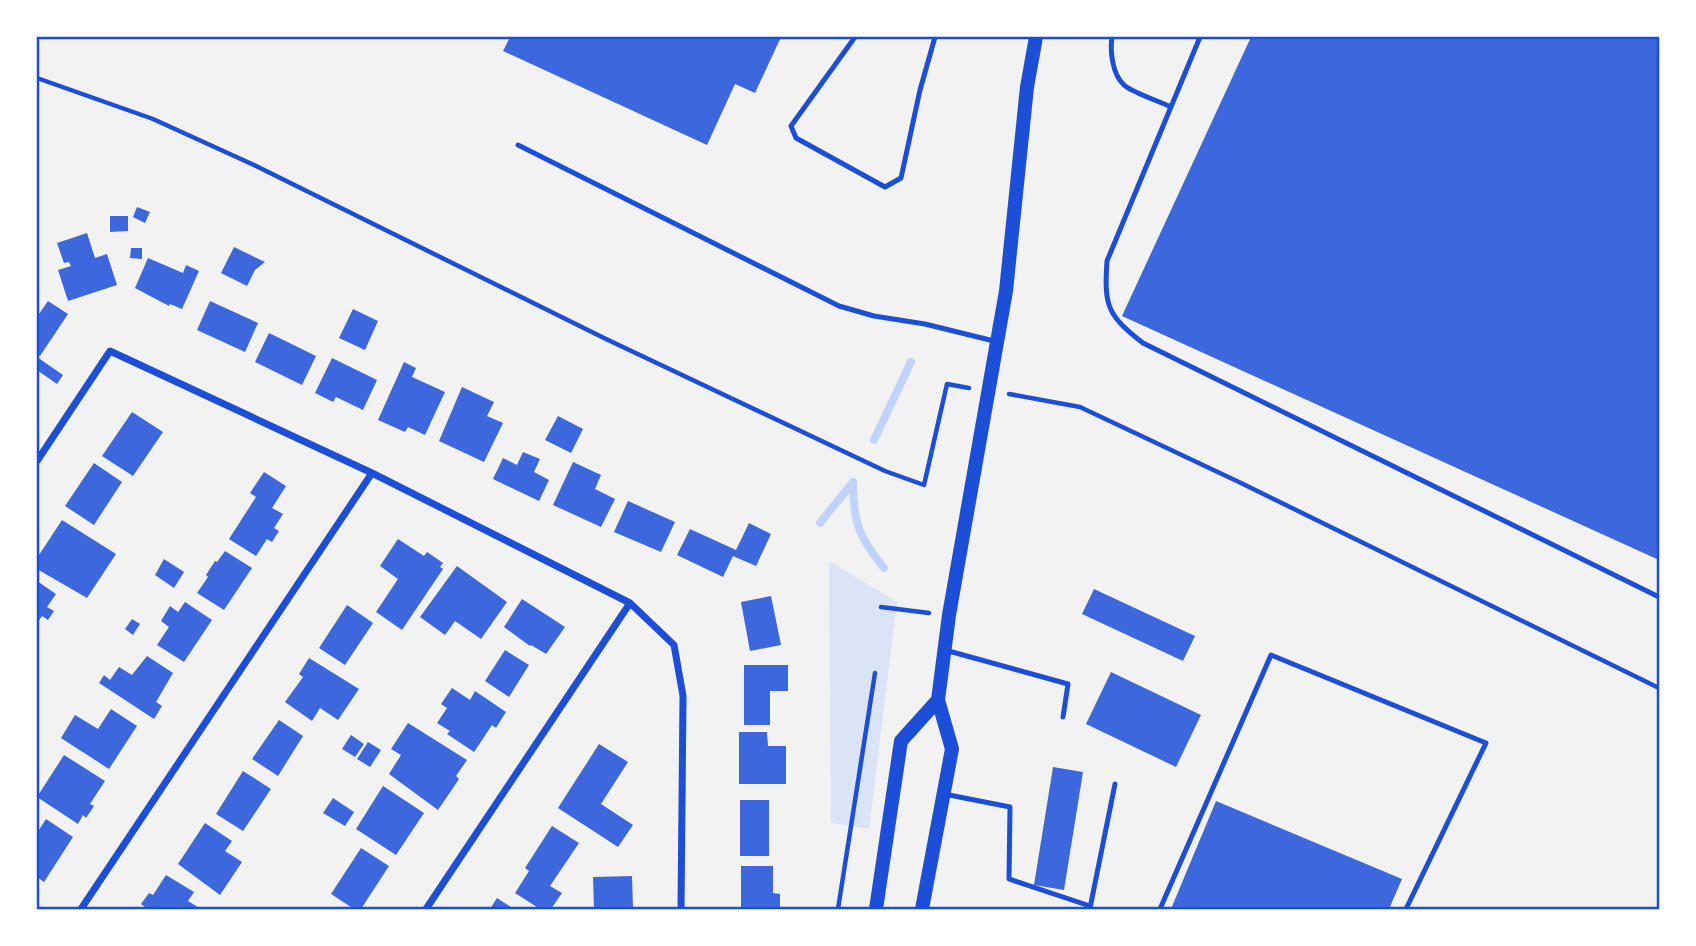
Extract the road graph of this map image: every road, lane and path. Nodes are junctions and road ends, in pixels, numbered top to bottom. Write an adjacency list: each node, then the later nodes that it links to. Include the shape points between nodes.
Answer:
1 (855, 37): 2 (lane, via 791,126 796,138 885,187 901,178)
2 (935, 37)
3 (1035, 37): 9 (main road)
4 (1110, 37): 7 (lane, via 1115,68 1124,85)
5 (1200, 37): 7 (lane)
6 (37, 78): 10 (path, via 153,119 254,165 606,339 885,471 924,485)
7 (1171, 107): 14 (lane, via 1107,261 1105,288 1120,325 1143,343)
8 (518, 145): 9 (lane, via 839,306)
9 (997, 342): 17 (main road)
10 (947, 384)
11 (1031, 397): 20 (path, via 1080,407)
12 (37, 461): 13 (street, via 110,351)
13 (372, 473): 15 (street); 26 (street)
14 (1659, 597)
15 (631, 603): 27 (street); 28 (street, via 674,645 683,696)
16 (881, 607): 17 (path)
17 (949, 615): 18 (main road)
18 (945, 650): 21 (main road); 22 (lane, via 1068,684)
19 (875, 673): 29 (path)
20 (1659, 688)
21 (938, 700): 24 (main road, via 952,749); 30 (main road, via 901,741)
22 (1063, 717)
23 (1115, 784): 25 (lane)
24 (944, 794): 25 (lane, via 1010,807 1009,878); 31 (main road)
25 (1090, 908)
26 (81, 909)
27 (426, 909)
28 (681, 909)
29 (838, 909)
30 (876, 909)
31 (922, 909)
32 (1160, 909): 33 (lane, via 1271,655 1486,743)
33 (1406, 909)

